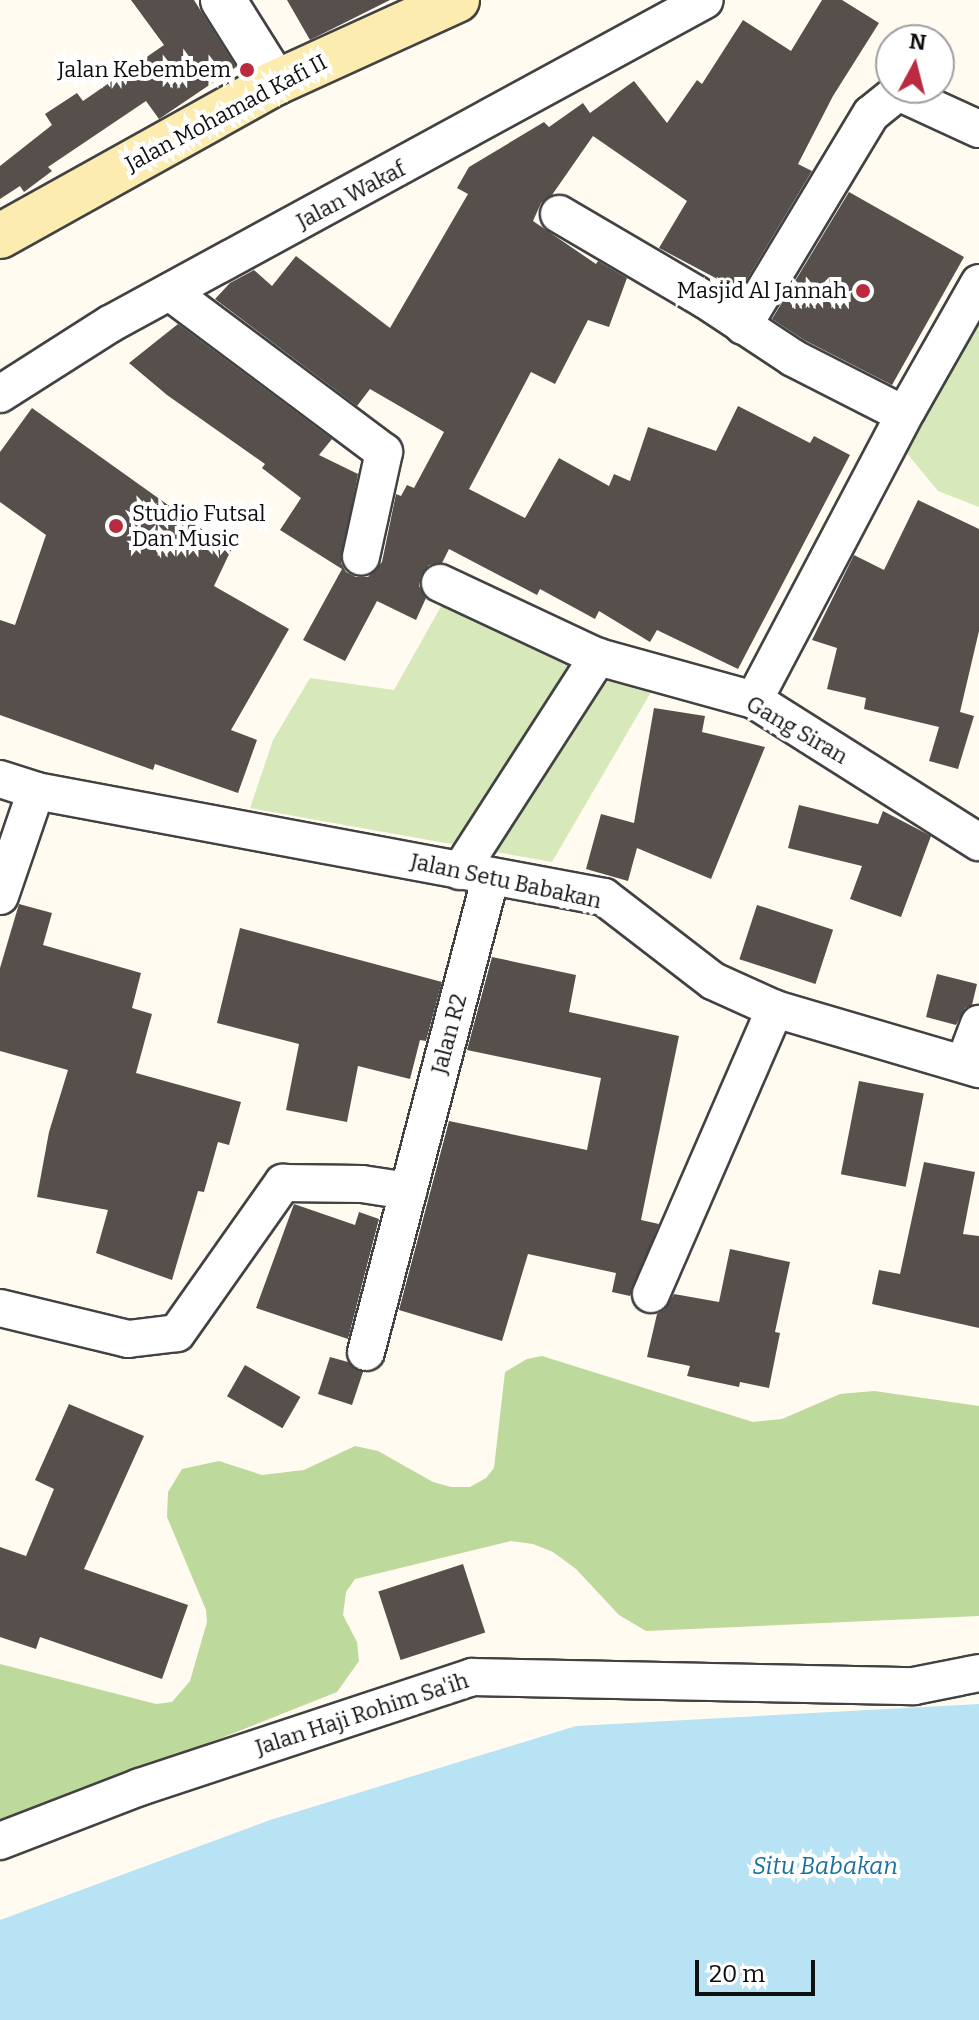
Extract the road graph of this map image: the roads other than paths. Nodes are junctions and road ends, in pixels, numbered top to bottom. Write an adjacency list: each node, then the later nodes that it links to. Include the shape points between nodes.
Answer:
1 (223, 0): 4 (street)
2 (457, 0): 4 (main road, Jalan Mohamad Kafi II)
3 (705, 0): 9 (street, Jalan Wakaf)
4 (275, 83): 7 (main road, Jalan Mohamad Kafi II)
5 (977, 120): 10 (street, via 898,92 871,114)
6 (559, 214): 10 (street)
7 (0, 236)
8 (979, 283): 12 (street)
9 (170, 292): 11 (street, Jalan Wakaf); 13 (street, via 384,452)
10 (743, 326): 12 (street, via 890,410)
11 (0, 394)
12 (907, 410): 16 (street)
13 (361, 557)
14 (440, 583): 15 (street, Gang Siran)
15 (598, 657): 16 (street, Gang Siran); 20 (street)
16 (754, 700): 19 (street, Gang Siran)
17 (0, 779): 18 (street, Jalan Setu Babakan)
18 (36, 791): 20 (street, Jalan Setu Babakan); 21 (street)
19 (979, 842)
20 (476, 874): 22 (street, Jalan Setu Babakan, via 604,897 713,981); 25 (street, Jalan R2)
21 (0, 896)
22 (775, 1009): 24 (street, Jalan Setu Babakan); 26 (street)
23 (979, 1024): 24 (street)
24 (971, 1067)
25 (408, 1191): 27 (street, via 362,1184 283,1183 177,1333 128,1339); 28 (street, Jalan R2)
26 (651, 1294)
27 (0, 1308)
28 (366, 1352)
29 (979, 1673): 30 (street, Jalan Haji Rohim Sa'ih, via 914,1686 472,1677 140,1787)
30 (0, 1841)

